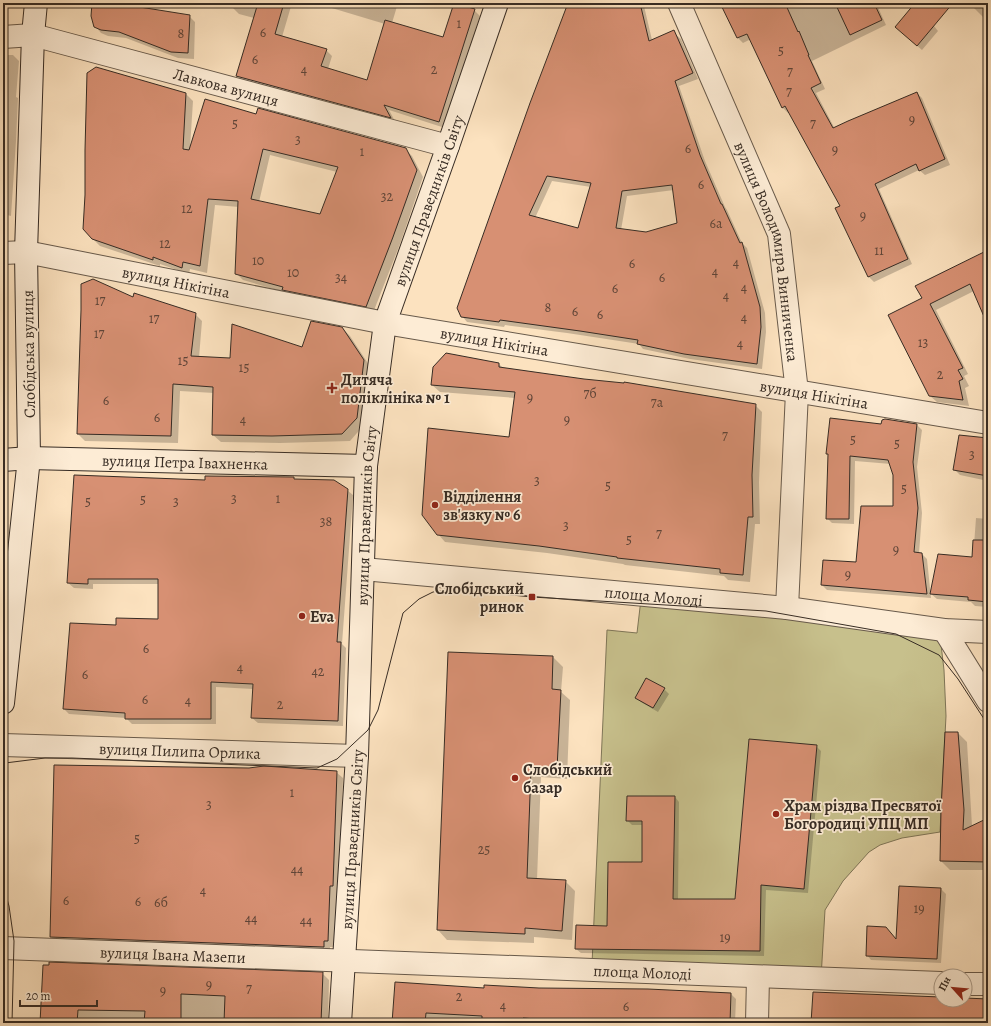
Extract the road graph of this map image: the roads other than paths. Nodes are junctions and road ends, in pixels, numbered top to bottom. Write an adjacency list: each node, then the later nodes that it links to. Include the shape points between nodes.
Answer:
1 (36, 3): 4 (street, Слобідська вулиця)
2 (497, 3): 6 (street, вулиця Праведників Світу)
3 (679, 3): 10 (street, вулиця Володимира Винниченка, via 778,234)
4 (33, 35): 5 (street, Лавкова вулиця); 6 (street, Лавкова вулиця); 7 (street, Слобідська вулиця)
5 (3, 37)
6 (448, 146): 9 (street, вулиця Праведників Світу)
7 (26, 252): 8 (street, вулиця Нікітіна); 9 (street, вулиця Нікітіна); 12 (street, Слобідська вулиця)
8 (3, 253)
9 (385, 324): 10 (street, вулиця Нікітіна); 14 (street, вулиця Праведників Світу)
10 (798, 392): 11 (street, вулиця Нікітіна); 16 (street, вулиця Володимира Винниченка)
11 (988, 423)
12 (29, 458): 13 (street, вулиця Петра Івахненка); 14 (street, вулиця Петра Івахненка); 20 (street, Слобідська вулиця)
13 (3, 460)
14 (366, 466): 15 (street, вулиця Праведників Світу)
15 (363, 569): 16 (street, площа Молоді); 22 (street, вулиця Праведників Світу)
16 (787, 608): 17 (street, площа Молоді)
17 (944, 630): 18 (street, площа Молоді); 19 (street)
18 (988, 632)
19 (988, 701)
20 (3, 703)
21 (3, 745): 22 (street, вулиця Пилипа Орлика)
22 (357, 756): 24 (street, вулиця Праведників Світу)
23 (3, 948): 24 (street, вулиця Івана Мазепи)
24 (343, 962): 25 (street, площа Молоді); 29 (street, вулиця Праведників Світу)
25 (758, 977): 26 (street, площа Молоді); 30 (street)
26 (933, 983)
27 (973, 984): 28 (street)
28 (988, 984)
29 (340, 1023)
30 (757, 1023)

